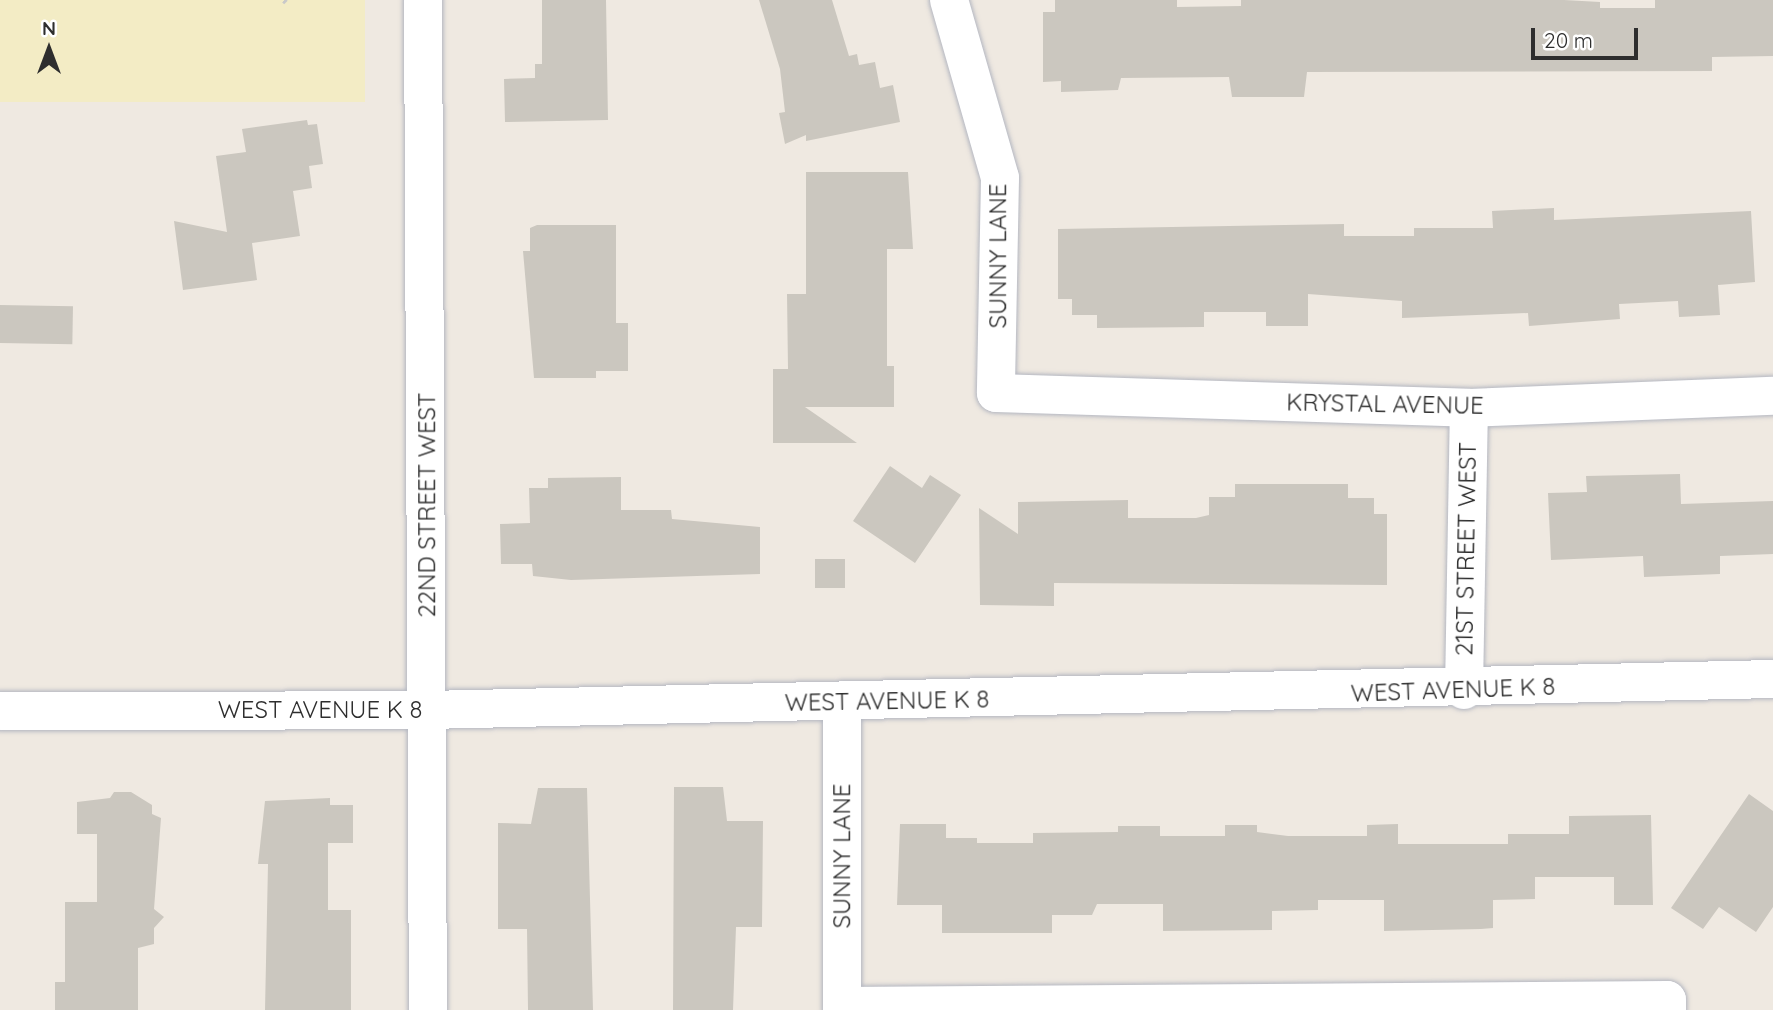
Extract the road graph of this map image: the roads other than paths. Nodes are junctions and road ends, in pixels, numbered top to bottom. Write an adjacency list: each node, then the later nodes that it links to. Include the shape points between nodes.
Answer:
1 (423, 0): 9 (street, 22ND STREET WEST)
2 (949, 0): 3 (street, SUNNY LANE, via 1000,178)
3 (996, 393): 5 (street, KRYSTAL AVENUE)
4 (1773, 396): 5 (street, KRYSTAL AVENUE)
5 (1469, 408): 7 (street, 21ST STREET WEST)
6 (1773, 679): 7 (street, WEST AVENUE K 8)
7 (1464, 690): 8 (street, WEST AVENUE K 8)
8 (842, 702): 9 (street, WEST AVENUE K 8); 13 (street, SUNNY LANE)
9 (428, 710): 10 (street, WEST AVENUE K 8); 14 (street, 22ND STREET WEST)
10 (0, 711)
11 (1667, 1005): 12 (street)
12 (1252, 1006): 13 (street)
13 (842, 1008)
14 (428, 1010)

